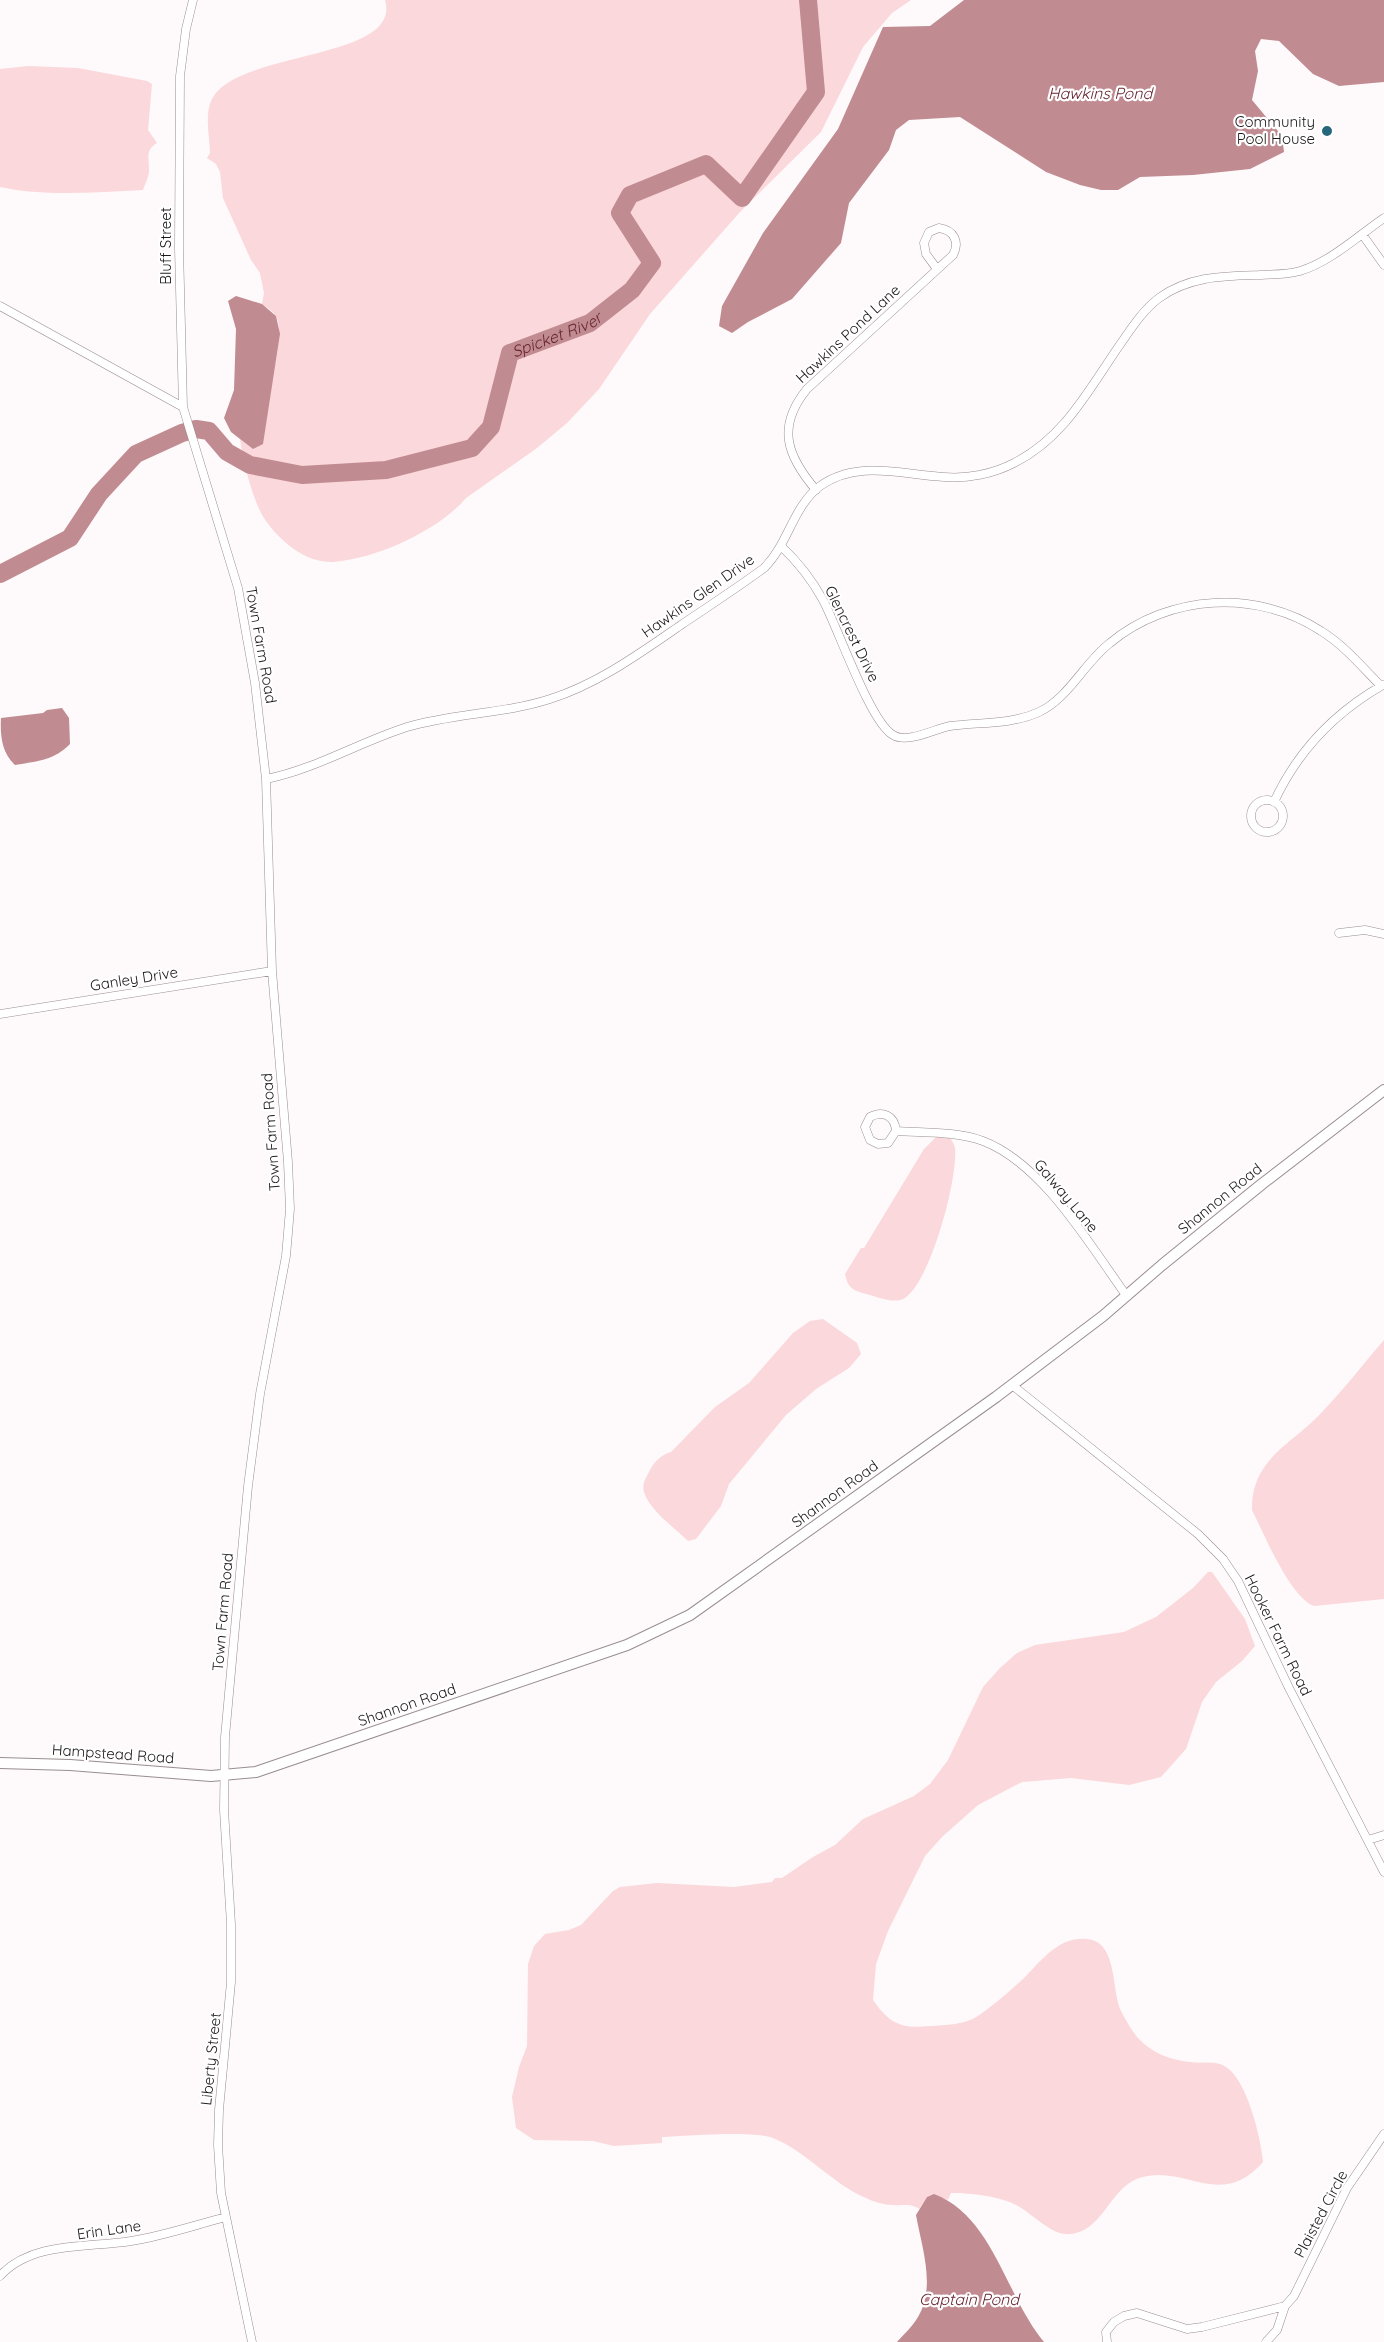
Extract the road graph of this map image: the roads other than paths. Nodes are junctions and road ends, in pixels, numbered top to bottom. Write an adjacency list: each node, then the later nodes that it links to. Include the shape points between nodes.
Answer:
1 (193, 0): 7 (street, Bluff Street, via 180,76)
2 (1384, 218): 3 (street, Hawkins Glen Drive)
3 (1362, 234): 4 (street); 9 (street, Hawkins Glen Drive, via 1299,271 1207,278 1164,295 1135,323 1059,431 1010,465 984,474 957,477 862,470)
4 (1384, 265)
5 (937, 269): 5 (street, Hawkins Pond Lane, via 953,255 957,245 950,231 939,228 929,232 924,243 926,254); 9 (street, Hawkins Pond Lane, via 800,398 789,423 789,449 799,470)
6 (0, 306): 7 (street)
7 (183, 407): 8 (street, Bluff Street)
8 (208, 489): 12 (street, Town Farm Road, via 243,611)
9 (816, 490): 10 (street, Hawkins Glen Drive)
10 (781, 546): 11 (street, Glencrest Drive, via 823,600 883,727 899,738 912,738 949,726 1009,721 1040,711 1058,699 1092,659 1124,632 1162,613 1196,604 1255,605 1309,623 1338,643); 12 (street, Hawkins Glen Drive, via 756,574 628,661 582,686 516,708 408,727)
11 (1383, 685): 13 (street, via 1344,711 1312,741)
12 (266, 779): 16 (street, Town Farm Road)
13 (1274, 802): 13 (street, via 1282,810 1282,821 1276,829 1261,831 1253,824 1253,809 1265,801)
14 (1339, 933): 15 (street, via 1365,930)
15 (1384, 934)
16 (272, 971): 17 (street, Ganley Drive); 23 (street, Town Farm Road, via 290,1209 286,1256 260,1394 248,1486 227,1712)
17 (0, 1014)
18 (1384, 1090): 20 (street, Shannon Road)
19 (896, 1131): 19 (street, Galway Lane, via 885,1114 870,1117 866,1126 870,1140 878,1144 888,1143); 20 (street, Galway Lane, via 981,1141 1014,1158 1055,1198)
20 (1126, 1294): 21 (street, Shannon Road)
21 (1012, 1385): 23 (street, Shannon Road, via 738,1582 670,1626 627,1645 288,1762); 25 (street, Hooker Farm Road, via 1198,1534 1223,1559 1254,1612 1288,1688)
22 (0, 1763): 23 (street, Hampstead Road)
23 (225, 1776): 28 (street, Liberty Street, via 231,1982 218,2145)
24 (1384, 1835): 25 (street)
25 (1368, 1840): 26 (street, Hooker Farm Road)
26 (1384, 1872)
27 (1384, 2134): 30 (street, Plaisted Circle, via 1347,2188 1294,2296)
28 (226, 2217): 29 (street, Erin Lane, via 132,2241 33,2254); 31 (street, Liberty Street)
29 (0, 2276)
30 (1285, 2306): 32 (street, via 1187,2329 1137,2313 1114,2322 1106,2332); 33 (street, Plaisted Circle, via 1277,2330)
31 (252, 2342)
32 (1107, 2342)
33 (1266, 2342)

